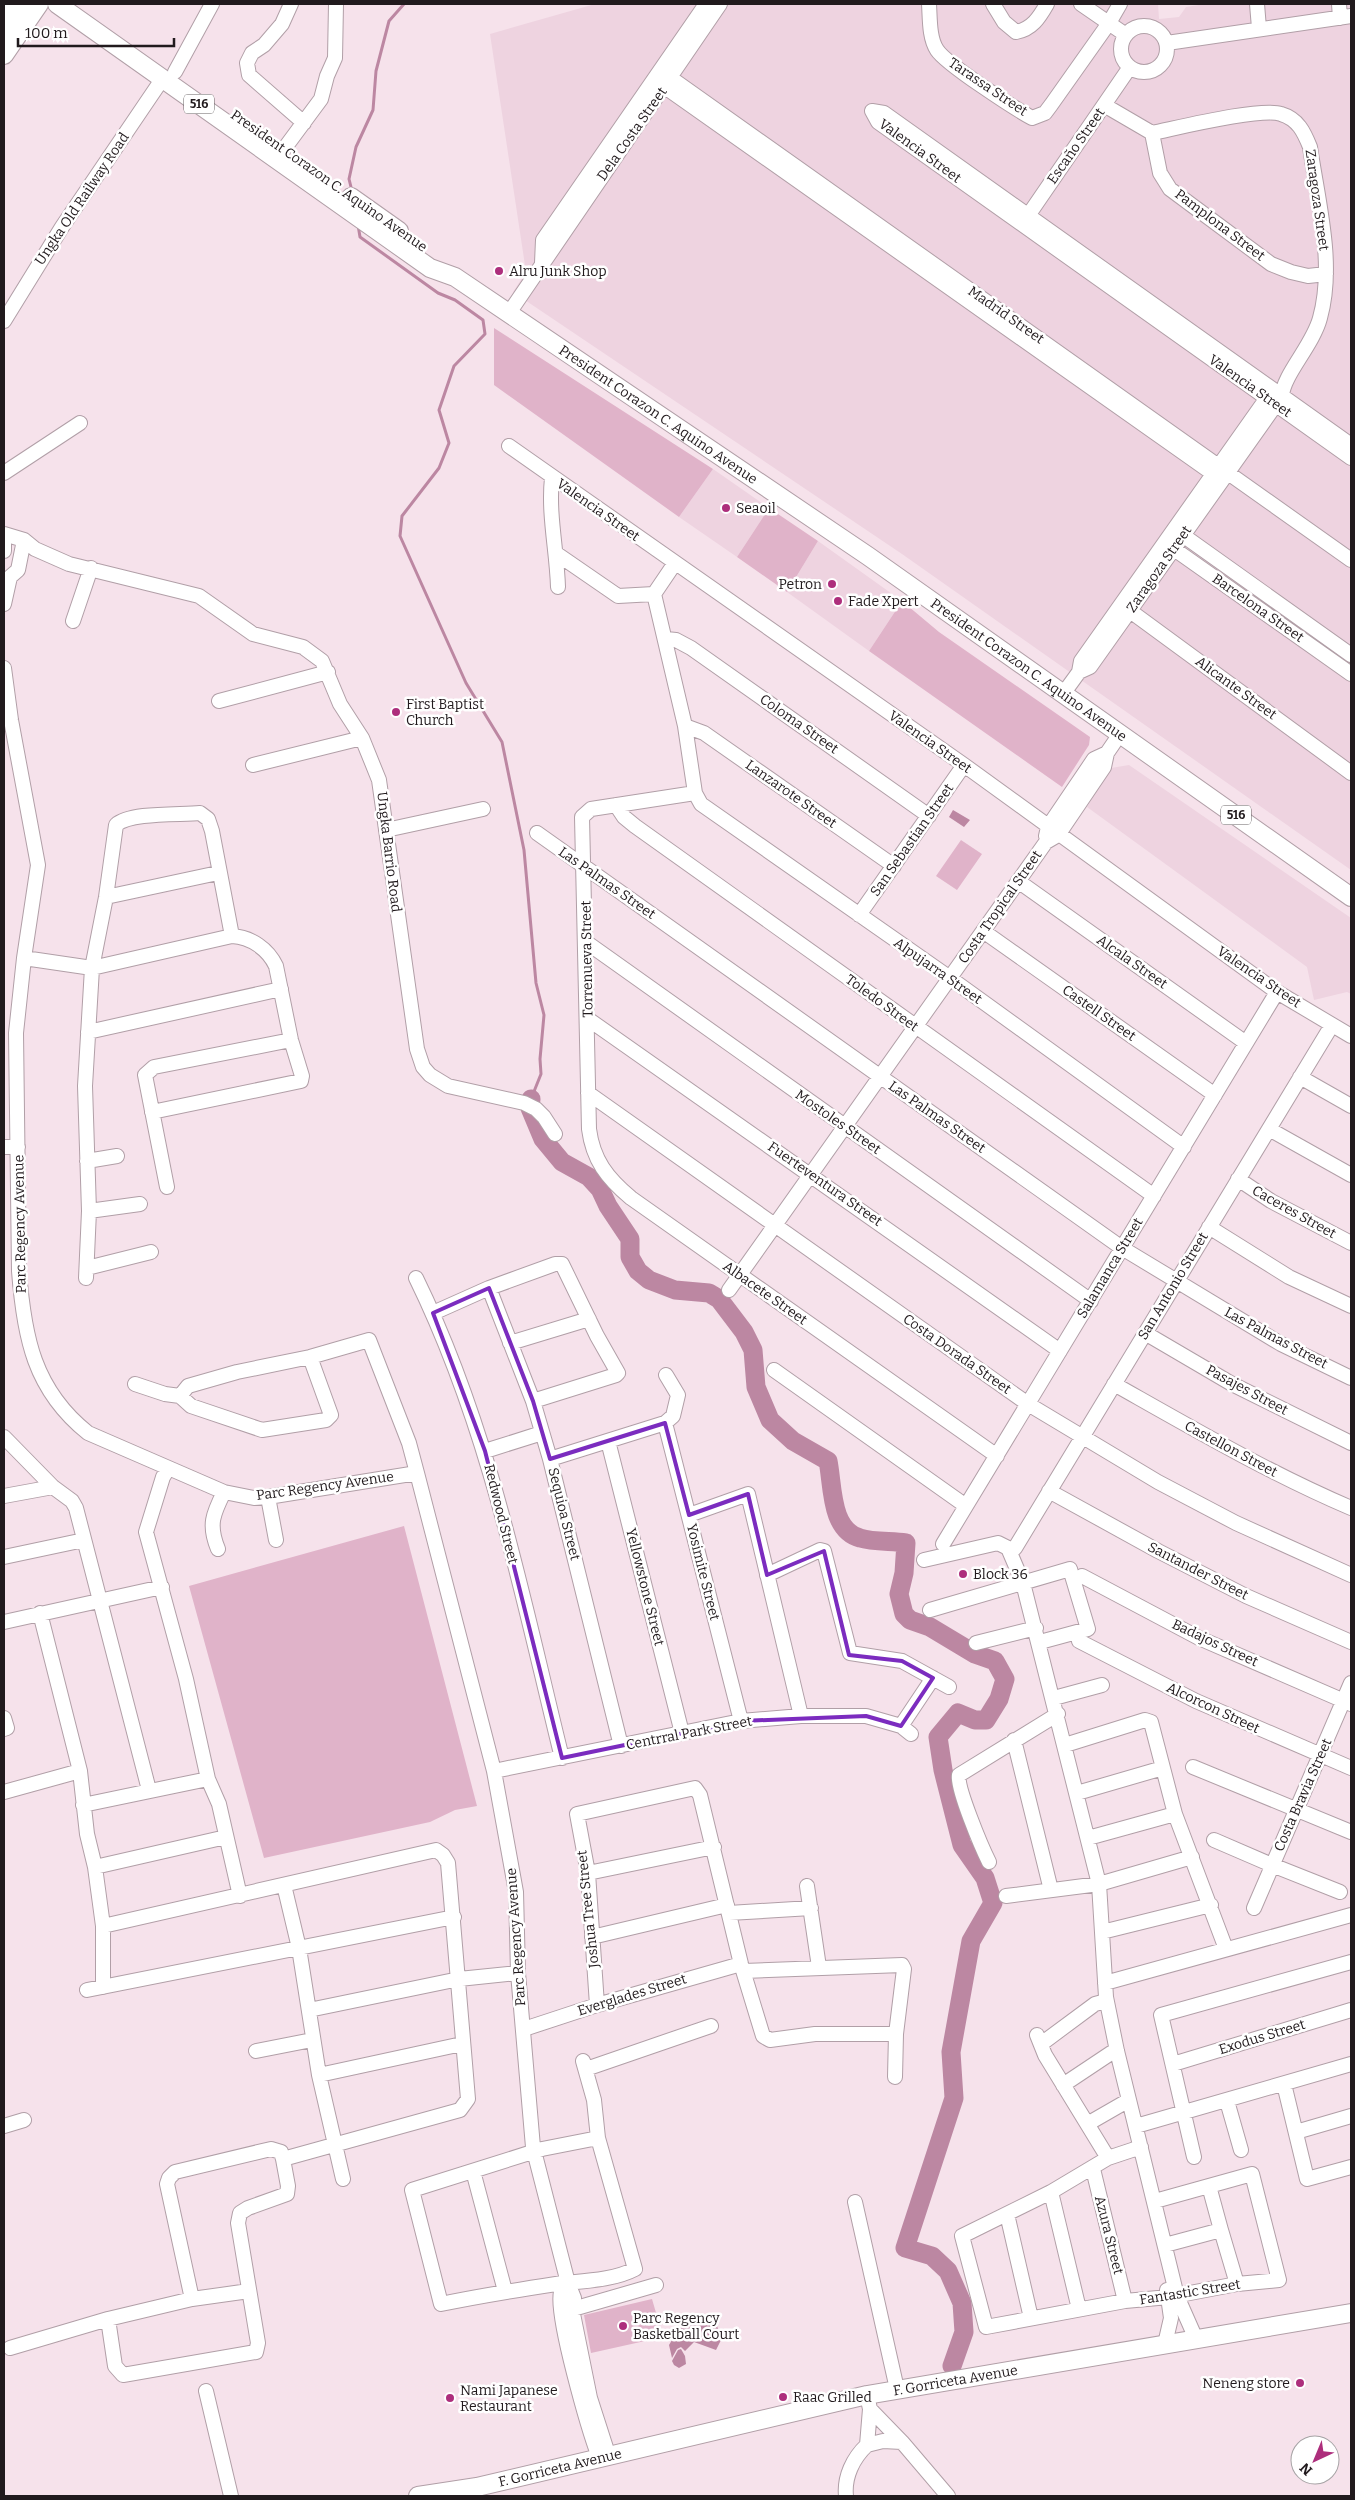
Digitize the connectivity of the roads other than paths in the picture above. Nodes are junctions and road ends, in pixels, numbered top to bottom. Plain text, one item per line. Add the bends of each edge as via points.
1 (7, 4) edge
2 (14, 4) edge
3 (22, 4) edge
4 (31, 4) edge
5 (39, 4) edge
6 (57, 4) edge
7 (77, 4) edge
8 (212, 4) edge
9 (291, 4) edge
10 (336, 4) edge
11 (706, 4) edge
12 (720, 4) edge
13 (929, 4) edge
14 (993, 4) edge
15 (1047, 4) edge
16 (1081, 4) edge
17 (1120, 4) edge
18 (1257, 4) edge
19 (4, 9) edge
20 (1343, 13) edge
21 (4, 18) edge
22 (1109, 23) junction
23 (1259, 28) junction
24 (4, 30) edge
25 (1126, 36) junction
26 (4, 42) edge
27 (1167, 43) junction
28 (4, 54) edge
29 (1130, 67) junction
30 (169, 75) junction
31 (663, 79) junction
32 (1104, 105) junction
33 (304, 122) junction
34 (1152, 133) junction
35 (284, 149) junction
36 (339, 196) junction
37 (1025, 220) junction
38 (434, 263) junction
39 (1326, 274) junction
40 (509, 313) junction
41 (4, 321) edge
42 (1276, 395) junction
43 (80, 423) dead end
44 (1347, 442) edge
45 (509, 446) dead end
46 (1351, 458) edge
47 (4, 473) edge
48 (1220, 473) junction
49 (552, 478) junction
50 (1178, 532) junction
51 (4, 534) edge
52 (24, 540) junction
53 (4, 542) edge
54 (1169, 545) junction
55 (4, 551) edge
56 (557, 554) junction
57 (1351, 560) edge
58 (675, 563) junction
59 (90, 568) junction
60 (7, 574) edge
61 (558, 587) dead end
62 (654, 594) junction
63 (4, 604) edge
64 (1125, 607) junction
65 (73, 621) dead end
66 (666, 639) junction
67 (1351, 655) edge
68 (4, 668) edge
69 (328, 672) junction
70 (1351, 674) edge
71 (1063, 694) junction
72 (219, 702) dead end
73 (685, 726) junction
74 (1120, 734) junction
75 (362, 738) junction
76 (253, 765) dead end
77 (964, 766) junction
78 (1351, 773) edge
79 (695, 793) junction
80 (616, 805) junction
81 (483, 809) dead end
82 (929, 816) junction
83 (386, 830) junction
84 (537, 833) dead end
85 (1050, 835) junction
86 (894, 866) junction
87 (584, 867) junction
88 (218, 873) junction
89 (1018, 881) junction
90 (106, 897) junction
91 (1351, 897) edge
92 (860, 915) junction
93 (983, 931) junction
94 (232, 936) junction
95 (586, 942) junction
96 (24, 958) junction
97 (92, 968) junction
98 (950, 978) junction
99 (281, 989) junction
100 (1277, 992) junction
101 (588, 1019) junction
102 (1332, 1025) junction
103 (915, 1027) junction
104 (88, 1032) junction
105 (1351, 1036) edge
106 (291, 1040) junction
107 (1246, 1043) junction
108 (880, 1077) junction
109 (1300, 1077) junction
110 (588, 1093) junction
111 (1215, 1095) junction
112 (1351, 1106) edge
113 (152, 1112) junction
114 (845, 1127) junction
115 (1269, 1129) junction
116 (555, 1134) dead end
117 (11, 1147) edge
118 (1184, 1147) junction
119 (117, 1156) dead end
120 (87, 1161) junction
121 (812, 1174) junction
122 (1351, 1175) edge
123 (1238, 1179) junction
124 (167, 1187) dead end
125 (1154, 1196) junction
126 (140, 1204) dead end
127 (89, 1211) junction
128 (776, 1226) junction
129 (1209, 1227) junction
130 (1351, 1243) edge
131 (1122, 1248) junction
132 (151, 1252) dead end
133 (740, 1275) junction
134 (416, 1278) dead end
135 (1177, 1283) junction
136 (489, 1288) junction
137 (730, 1290) dead end
138 (1091, 1301) junction
139 (1351, 1306) edge
140 (433, 1313) junction
141 (588, 1319) junction
142 (1145, 1333) junction
143 (510, 1344) junction
144 (1060, 1351) junction
145 (310, 1357) junction
146 (774, 1370) dead end
147 (666, 1375) dead end
148 (1351, 1378) edge
149 (135, 1384) dead end
150 (1114, 1384) junction
151 (180, 1396) junction
152 (533, 1401) junction
153 (1028, 1404) junction
154 (665, 1423) junction
155 (542, 1433) junction
156 (4, 1437) edge
157 (1081, 1438) junction
158 (608, 1441) junction
159 (1351, 1443) edge
160 (485, 1451) junction
161 (997, 1456) junction
162 (550, 1459) junction
163 (168, 1469) junction
164 (417, 1472) junction
165 (53, 1487) junction
166 (1049, 1491) junction
167 (224, 1492) junction
168 (4, 1496) edge
169 (268, 1497) junction
170 (966, 1506) junction
171 (1351, 1508) edge
172 (689, 1515) junction
173 (84, 1540) junction
174 (276, 1540) dead end
175 (944, 1544) dead end
176 (1015, 1548) dead end
177 (218, 1549) dead end
178 (4, 1557) edge
179 (924, 1560) dead end
180 (767, 1575) junction
181 (1351, 1575) edge
182 (1082, 1576) dead end
183 (1023, 1583) junction
184 (162, 1587) junction
185 (99, 1600) junction
186 (930, 1610) dead end
187 (40, 1614) junction
188 (4, 1622) edge
189 (1038, 1635) junction
190 (1079, 1641) dead end
191 (1351, 1642) edge
192 (976, 1643) dead end
193 (933, 1678) junction
194 (1351, 1682) edge
195 (1102, 1685) dead end
196 (949, 1687) dead end
197 (1054, 1698) junction
198 (1347, 1703) edge
199 (1058, 1714) junction
200 (801, 1716) junction
201 (4, 1718) edge
202 (741, 1721) junction
203 (4, 1729) edge
204 (682, 1733) junction
205 (1014, 1740) junction
206 (1065, 1745) junction
207 (621, 1746) junction
208 (1320, 1756) junction
209 (562, 1758) junction
210 (1193, 1767) dead end
211 (1163, 1768) junction
212 (1351, 1768) edge
213 (80, 1771) junction
214 (494, 1771) junction
215 (208, 1779) junction
216 (149, 1790) junction
217 (4, 1792) edge
218 (1077, 1793) junction
219 (83, 1804) junction
220 (1296, 1811) junction
221 (1175, 1814) junction
222 (1351, 1832) edge
223 (226, 1837) junction
224 (1088, 1838) junction
225 (1214, 1840) dead end
226 (714, 1847) junction
227 (1192, 1857) junction
228 (989, 1862) dead end
229 (1272, 1865) junction
230 (96, 1867) junction
231 (588, 1873) junction
232 (1099, 1884) junction
233 (284, 1885) junction
234 (807, 1886) dead end
235 (1050, 1890) junction
236 (1340, 1892) dead end
237 (240, 1896) junction
238 (1006, 1896) dead end
239 (1211, 1905) junction
240 (811, 1908) junction
241 (1254, 1908) dead end
242 (728, 1909) junction
243 (1351, 1915) edge
244 (454, 1917) junction
245 (103, 1926) junction
246 (1102, 1932) junction
247 (592, 1937) junction
248 (299, 1948) junction
249 (1226, 1949) junction
250 (1351, 1962) edge
251 (819, 1967) junction
252 (742, 1968) junction
253 (518, 1973) junction
254 (459, 1979) junction
255 (1105, 1983) junction
256 (104, 1986) junction
257 (86, 1990) dead end
258 (1105, 2000) junction
259 (596, 2005) junction
260 (309, 2010) junction
261 (1351, 2010) edge
262 (711, 2026) dead end
263 (524, 2029) junction
264 (896, 2034) junction
265 (312, 2040) junction
266 (462, 2044) junction
267 (256, 2051) dead end
268 (1111, 2053) junction
269 (1173, 2064) junction
270 (1351, 2064) edge
271 (319, 2075) junction
272 (894, 2077) dead end
273 (1284, 2084) junction
274 (1063, 2085) junction
275 (1227, 2101) junction
276 (1126, 2102) junction
277 (1183, 2114) junction
278 (1351, 2116) edge
279 (24, 2120) dead end
280 (1089, 2123) junction
281 (4, 2126) edge
282 (1136, 2126) junction
283 (1296, 2132) junction
284 (598, 2138) junction
285 (335, 2144) junction
286 (1138, 2148) junction
287 (1240, 2150) dead end
288 (535, 2151) junction
289 (1194, 2157) dead end
290 (1108, 2158) junction
291 (284, 2159) junction
292 (1351, 2166) edge
293 (1093, 2169) junction
294 (473, 2171) junction
295 (343, 2179) dead end
296 (1209, 2186) junction
297 (1051, 2192) junction
298 (1155, 2201) junction
299 (855, 2202) dead end
300 (1007, 2214) junction
301 (1221, 2230) junction
302 (1165, 2246) junction
303 (568, 2283) junction
304 (1237, 2284) junction
305 (656, 2285) dead end
306 (249, 2291) junction
307 (505, 2292) junction
308 (1173, 2297) junction
309 (192, 2299) junction
310 (1125, 2301) junction
311 (1079, 2309) junction
312 (570, 2310) junction
313 (1351, 2313) edge
314 (1031, 2318) junction
315 (108, 2319) junction
316 (1196, 2338) junction
317 (1165, 2344) junction
318 (10, 2348) dead end
319 (896, 2389) junction
320 (206, 2391) dead end
321 (868, 2402) junction
322 (902, 2442) junction
323 (867, 2445) junction
324 (603, 2455) junction
325 (478, 2492) edge
326 (231, 2496) edge
327 (418, 2496) edge
328 (846, 2496) edge
329 (948, 2496) edge

1 - 19 main road
2 - 21 main road
3 - 24 highway
4 - 26 main road
5 - 28 main road
6 - 30 main road, President Corazon C. Aquino Avenue / 516
7 - 30 main road, President Corazon C. Aquino Avenue / 516
8 - 30 street, Ungka Old Railway Road
9 - 33 street via 282,24 264,45 252,53 247,63 250,75
10 - 33 street via 335,58 321,99
11 - 31 street, Dela Costa Street
12 - 31 street, Dela Costa Street
13 - 22 street, Tarassa Street via 933,42 937,50 949,62 1032,118 1045,113
14 - 15 street via 1004,22 1016,32 1027,30
16 - 22 street
17 - 22 street, Tarassa Street
18 - 23 street
20 - 23 street
22 - 25 street
23 - 27 street
25 - 27 street via 1137,27 1151,27
25 - 29 street via 1121,48
27 - 29 street via 1166,56 1157,68 1144,72
29 - 32 street, Escaño Street
30 - 35 main road, President Corazon C. Aquino Avenue / 516
30 - 36 main road, President Corazon C. Aquino Avenue / 516
30 - 41 street, Ungka Old Railway Road via 62,227
31 - 40 street, Dela Costa Street via 543,240 542,264
31 - 48 street, Madrid Street
32 - 34 street
32 - 37 street, Escaño Street
33 - 35 street
34 - 39 street, Pamplona Street via 1160,173 1170,188 1272,264 1308,276
34 - 39 street, Zaragoza Street via 1259,112 1280,113 1293,120 1304,130 1310,147
35 - 36 main road, President Corazon C. Aquino Avenue / 516
36 - 38 main road, President Corazon C. Aquino Avenue / 516 via 364,221
36 - 38 main road, President Corazon C. Aquino Avenue / 516 via 360,204
37 - 37 street, Valencia Street via 884,113 872,111 878,122
37 - 42 street, Valencia Street
38 - 40 main road, President Corazon C. Aquino Avenue / 516
39 - 42 street, Zaragoza Street via 1324,299 1314,338
40 - 71 main road, President Corazon C. Aquino Avenue / 516 via 846,540
42 - 44 street, Valencia Street
42 - 48 street, Zaragoza Street
43 - 47 street
44 - 46 street, Valencia Street
45 - 49 street, Valencia Street
48 - 50 street, Zaragoza Street
48 - 57 street, Madrid Street
49 - 56 street via 550,502
49 - 58 street, Valencia Street
50 - 54 street, Zaragoza Street
50 - 67 street, Barcelona Street
51 - 52 street, Ungka Barrio Road
52 - 59 street, Ungka Barrio Road via 69,564
52 - 60 street via 18,570
53 - 55 street
54 - 64 street, Zaragoza Street
54 - 70 street, Barcelona Street
56 - 61 street
56 - 62 street via 618,596
58 - 62 street
58 - 77 street, Valencia Street
59 - 65 street
59 - 69 street, Ungka Barrio Road via 199,596 252,634 302,647 322,661
60 - 63 street
62 - 66 street
64 - 71 street, Zaragoza Street via 1090,667 1079,672
64 - 78 street, Alicante Street
66 - 73 street
66 - 82 street, Coloma Street via 691,648
68 - 96 street, Parc Regency Avenue via 38,865
69 - 72 street
69 - 75 street, Ungka Barrio Road via 340,704
71 - 74 main road, President Corazon C. Aquino Avenue / 516
73 - 79 street
73 - 86 street, Lanzarote Street via 704,734
74 - 85 street, Costa Tropical Street via 1107,753 1104,767
74 - 91 main road, President Corazon C. Aquino Avenue / 516
75 - 76 street
75 - 83 street, Ungka Barrio Road via 379,780
77 - 82 street, San Sebastian Street
77 - 85 street, Valencia Street
79 - 80 street, Torrenueva Street
79 - 92 street, Alpujarra Street via 705,807
80 - 87 street, Torrenueva Street via 591,809 582,817
80 - 103 street, Toledo Street via 635,826
81 - 83 street
82 - 86 street, San Sebastian Street
83 - 116 street, Ungka Barrio Road via 408,992 423,1067 438,1082 448,1086 530,1106 544,1117
84 - 87 street, Las Palmas Street
85 - 89 street, Costa Tropical Street
85 - 100 street, Valencia Street
86 - 92 street, San Sebastian Street
87 - 95 street, Torrenueva Street
87 - 108 street, Las Palmas Street
88 - 90 street
88 - 90 street via 212,831 208,819 200,813 129,819 116,825
88 - 94 street
89 - 93 street, Costa Tropical Street
89 - 107 street, Alcala Street
90 - 97 street
92 - 98 street, Alpujarra Street
93 - 98 street, Costa Tropical Street
93 - 111 street, Castell Street
94 - 97 street
94 - 99 street via 248,939 270,955
95 - 101 street, Torrenueva Street
95 - 114 street, Mostoles Street
96 - 97 street
96 - 117 street, Parc Regency Avenue via 16,1033
97 - 104 street
98 - 103 street, Costa Tropical Street
98 - 118 street, Alpujarra Street
99 - 104 street
99 - 106 street
100 - 102 street, Valencia Street
100 - 107 street, Salamanca Street
101 - 110 street, Torrenueva Street
101 - 121 street, Fuerteventura Street
102 - 105 street, Valencia Street
102 - 109 street, San Antonio Street
103 - 108 street, Costa Tropical Street
103 - 125 street, Toledo Street
104 - 120 street via 85,1086
106 - 113 street via 154,1067 146,1075
106 - 113 street via 302,1076 300,1081
107 - 111 street, Salamanca Street
108 - 114 street, Costa Tropical Street
108 - 131 street, Las Palmas Street
109 - 112 street
109 - 115 street, San Antonio Street
110 - 128 street, Costa Dorada Street
110 - 133 street, Albacete Street via 591,1145 608,1178 630,1198
111 - 118 street, Salamanca Street
113 - 124 street
114 - 121 street, Costa Tropical Street
114 - 138 street, Mostoles Street
115 - 122 street
115 - 123 street, San Antonio Street
117 - 163 street, Parc Regency Avenue via 22,1303 40,1376 65,1412 88,1433
118 - 125 street, Salamanca Street
119 - 120 street
120 - 127 street
121 - 128 street, Costa Tropical Street
121 - 144 street, Fuerteventura Street
123 - 129 street, San Antonio Street
123 - 130 street, Caceres Street via 1271,1201
125 - 131 street, Salamanca Street
126 - 127 street
127 - 132 street via 86,1273
128 - 133 street, Costa Tropical Street
128 - 153 street, Costa Dorada Street
129 - 135 street, San Antonio Street
129 - 139 street via 1289,1277
131 - 135 street, Las Palmas Street
131 - 138 street, Salamanca Street
133 - 137 street, Costa Tropical Street
133 - 161 street, Albacete Street
134 - 140 street, Redwood Street
135 - 142 street, San Antonio Street
135 - 148 street, Las Palmas Street via 1281,1344
136 - 140 street
136 - 141 street via 562,1264
136 - 143 street, Sequioa Street
138 - 144 street, Salamanca Street
140 - 160 street, Redwood Street
141 - 143 street
141 - 152 street via 617,1368 616,1375
142 - 150 street, San Antonio Street
142 - 159 street, Pasajes Street via 1232,1384
143 - 152 street, Sequioa Street
144 - 153 street, Salamanca Street
145 - 151 street via 188,1386
145 - 151 street via 330,1409 331,1415 326,1420 262,1430 192,1406
145 - 164 street via 370,1340
146 - 170 street
147 - 154 street via 678,1395 673,1416
149 - 151 street
150 - 157 street, San Antonio Street
150 - 171 street, Castellon Street via 1221,1445
152 - 155 street, Sequioa Street
153 - 157 street, Costa Dorada Street
153 - 161 street, Salamanca Street
154 - 158 street
154 - 172 street, Yosimite Street
155 - 160 street
155 - 162 street, Sequioa Street
156 - 165 street
157 - 166 street, San Antonio Street
157 - 181 street, Costa Dorada Street via 1236,1522
158 - 162 street
158 - 204 street, Yellowstone Street
160 - 209 street, Redwood Street
161 - 170 street, Salamanca Street
162 - 207 street, Sequioa Street
163 - 167 street, Parc Regency Avenue
163 - 184 street via 146,1532
164 - 169 street, Parc Regency Avenue
164 - 214 street, Parc Regency Avenue
165 - 168 street
165 - 173 street via 72,1501
166 - 176 street, San Antonio Street
166 - 191 street, Santander Street via 1246,1596
167 - 169 street, Parc Regency Avenue via 254,1498
167 - 177 street via 212,1524 211,1534
169 - 174 street
170 - 175 street, Salamanca Street
172 - 180 street via 748,1494
172 - 202 street, Yosimite Street
173 - 178 street
173 - 185 street
179 - 183 street via 998,1543 1008,1548
180 - 193 street via 824,1551 850,1653 902,1661
180 - 200 street
182 - 198 street, Badajos Street via 1199,1638
183 - 186 street
183 - 189 street
183 - 189 street via 1070,1569 1088,1626 1086,1632
184 - 185 street
184 - 215 street
185 - 187 street
185 - 216 street
187 - 188 street
187 - 213 street
189 - 192 street
189 - 197 street
190 - 208 street, Alcorcon Street via 1196,1702
193 - 196 street
193 - 200 street, Centrral Park Street via 906,1730 866,1716
194 - 198 street, Costa Bravia Street
195 - 197 street
197 - 199 street
198 - 208 street, Costa Bravia Street
199 - 205 street
199 - 206 street
200 - 202 street, Centrral Park Street
201 - 203 street
202 - 204 street, Centrral Park Street
204 - 207 street, Centrral Park Street
205 - 228 street via 958,1778
205 - 235 street
206 - 211 street via 1149,1720
206 - 218 street
207 - 209 street, Centrral Park Street
208 - 212 street, Alcorcon Street
208 - 220 street, Costa Bravia Street
209 - 214 street, Centrral Park Street
210 - 220 street
211 - 218 street
211 - 221 street
213 - 217 street
213 - 219 street
214 - 253 street, Parc Regency Avenue via 516,1892
215 - 216 street
215 - 223 street via 219,1804
216 - 219 street
218 - 224 street
219 - 230 street
220 - 222 street
220 - 229 street, Costa Bravia Street
221 - 224 street
221 - 227 street
223 - 230 street
223 - 237 street
224 - 232 street
225 - 229 street
226 - 231 street
226 - 231 street, Joshua Tree Street via 697,1789 577,1814
226 - 242 street
227 - 232 street
227 - 239 street
229 - 236 street
229 - 241 street, Costa Bravia Street
230 - 245 street
231 - 247 street, Joshua Tree Street
232 - 235 street
232 - 246 street
233 - 237 street
233 - 244 street via 436,1850 448,1863
233 - 248 street
234 - 240 street
235 - 238 street
237 - 245 street
239 - 246 street
239 - 249 street
240 - 242 street
240 - 251 street
242 - 247 street
242 - 252 street
243 - 249 street
244 - 248 street
244 - 254 street
245 - 256 street
246 - 255 street
247 - 259 street, Joshua Tree Street
248 - 256 street
248 - 260 street
249 - 255 street
250 - 269 street via 1161,2015
251 - 252 street, Everglades Street
251 - 264 street, Everglades Street via 902,1965
252 - 259 street, Everglades Street
252 - 264 street via 765,2038
253 - 254 street
253 - 263 street, Parc Regency Avenue
254 - 260 street
254 - 266 street
255 - 258 street
256 - 257 street
258 - 268 street via 1104,2024
258 - 274 street via 1039,2039
258 - 276 street
259 - 263 street, Everglades Street
260 - 265 street
261 - 269 street, Exodus Street
262 - 284 street via 584,2065 594,2100
263 - 288 street, Parc Regency Avenue
264 - 272 street
265 - 267 street
265 - 271 street
266 - 271 street
266 - 285 street via 468,2099 460,2110
268 - 274 street
268 - 276 street
269 - 277 street
270 - 273 street
271 - 285 street
273 - 275 street
273 - 283 street
274 - 280 street
275 - 277 street
275 - 287 street
276 - 280 street
276 - 282 street
276 - 286 street
277 - 282 street
277 - 289 street
278 - 283 street
279 - 281 street
280 - 290 street
282 - 286 street
283 - 292 street via 1307,2179
284 - 288 street
284 - 303 street via 635,2269 578,2284
285 - 291 street
285 - 295 street
286 - 290 street
286 - 298 street
286 - 308 street
288 - 294 street
288 - 303 street, Parc Regency Avenue
290 - 293 street
291 - 306 street via 287,2194 240,2213 238,2223
291 - 309 street via 281,2152 271,2149 175,2172 169,2178 167,2184
293 - 297 street
293 - 310 street, Azura Street
294 - 307 street
294 - 307 street via 412,2190 441,2304
296 - 298 street, Fantastic Street
296 - 301 street
296 - 304 street, Fantastic Street via 1250,2174 1254,2177 1280,2279
297 - 300 street
297 - 311 street
298 - 302 street
299 - 319 street
300 - 314 street
300 - 314 street, Fantastic Street via 962,2236 986,2327
301 - 302 street
301 - 304 street
302 - 308 street
303 - 307 street
303 - 312 street via 561,2291
304 - 308 street, Fantastic Street
305 - 312 street
306 - 309 street
306 - 315 street via 258,2343 256,2352 247,2355 123,2375 115,2366
308 - 310 street, Fantastic Street
308 - 316 street
308 - 317 street
309 - 315 street
310 - 311 street, Fantastic Street
311 - 314 street, Fantastic Street
312 - 324 street via 588,2407
313 - 316 main road, F. Gorriceta Avenue
315 - 318 street
316 - 317 main road, F. Gorriceta Avenue
317 - 319 main road, F. Gorriceta Avenue
319 - 321 main road, F. Gorriceta Avenue
320 - 326 street
321 - 322 street
321 - 323 street
321 - 324 main road, F. Gorriceta Avenue
322 - 323 street
322 - 329 street
323 - 328 street via 854,2461 845,2487
324 - 325 main road, F. Gorriceta Avenue
325 - 327 main road, F. Gorriceta Avenue

